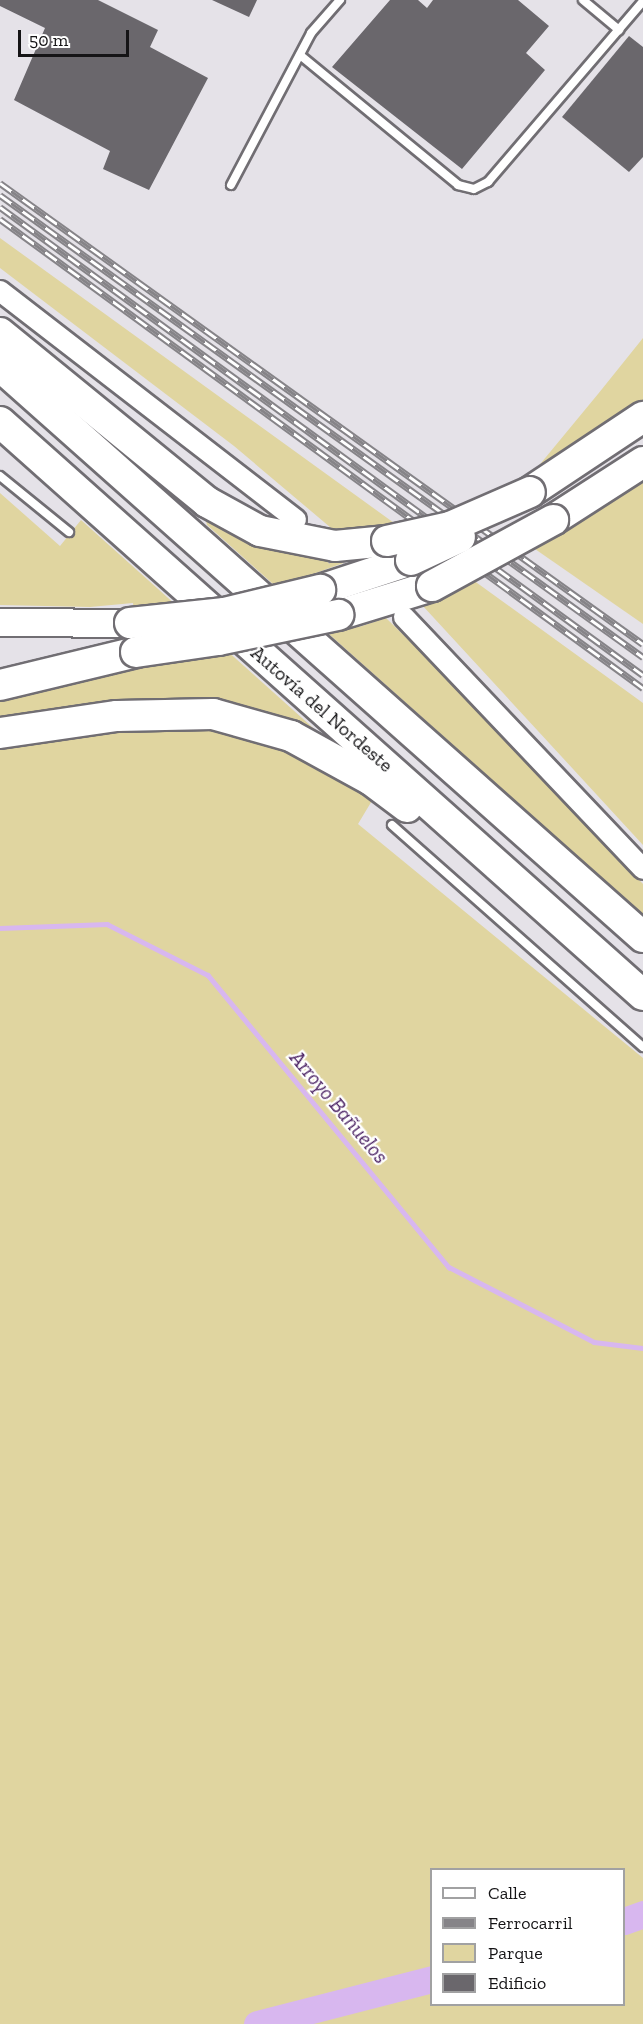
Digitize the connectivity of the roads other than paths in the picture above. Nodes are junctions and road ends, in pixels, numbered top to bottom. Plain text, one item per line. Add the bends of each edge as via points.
1 (340, 0) edge
2 (583, 0) edge
3 (643, 1) edge
4 (619, 30) junction
5 (300, 55) junction
6 (231, 185) dead end
7 (0, 291) edge
8 (0, 333) edge
9 (0, 366) edge
10 (643, 417) edge
11 (0, 422) edge
12 (643, 432) edge
13 (643, 462) edge
14 (0, 476) edge
15 (540, 504) junction
16 (296, 520) dead end
17 (69, 532) dead end
18 (404, 617) dead end
19 (0, 622) edge
20 (133, 637) junction
21 (0, 670) edge
22 (0, 685) edge
23 (0, 733) edge
24 (392, 825) dead end
25 (643, 868) edge
26 (643, 938) edge
27 (643, 995) edge
28 (643, 1009) edge
29 (643, 1047) edge

1 - 5 lane via 311,33
2 - 4 lane
3 - 4 lane
4 - 5 lane via 488,182 474,189 458,185
5 - 6 lane
7 - 16 street
8 - 15 highway, bridge via 207,502 260,531 335,546 387,541
9 - 26 highway, Autovía del Nordeste
10 - 15 highway
11 - 27 highway, Autovía del Nordeste
12 - 15 highway
13 - 15 highway
14 - 17 lane
15 - 20 highway, bridge via 411,560 320,590
15 - 20 highway, bridge via 432,586 338,615 218,640
18 - 25 street
19 - 20 highway
20 - 21 highway
20 - 22 highway
23 - 28 highway via 117,716 213,714 291,736 371,780 411,809 609,985
24 - 29 lane

